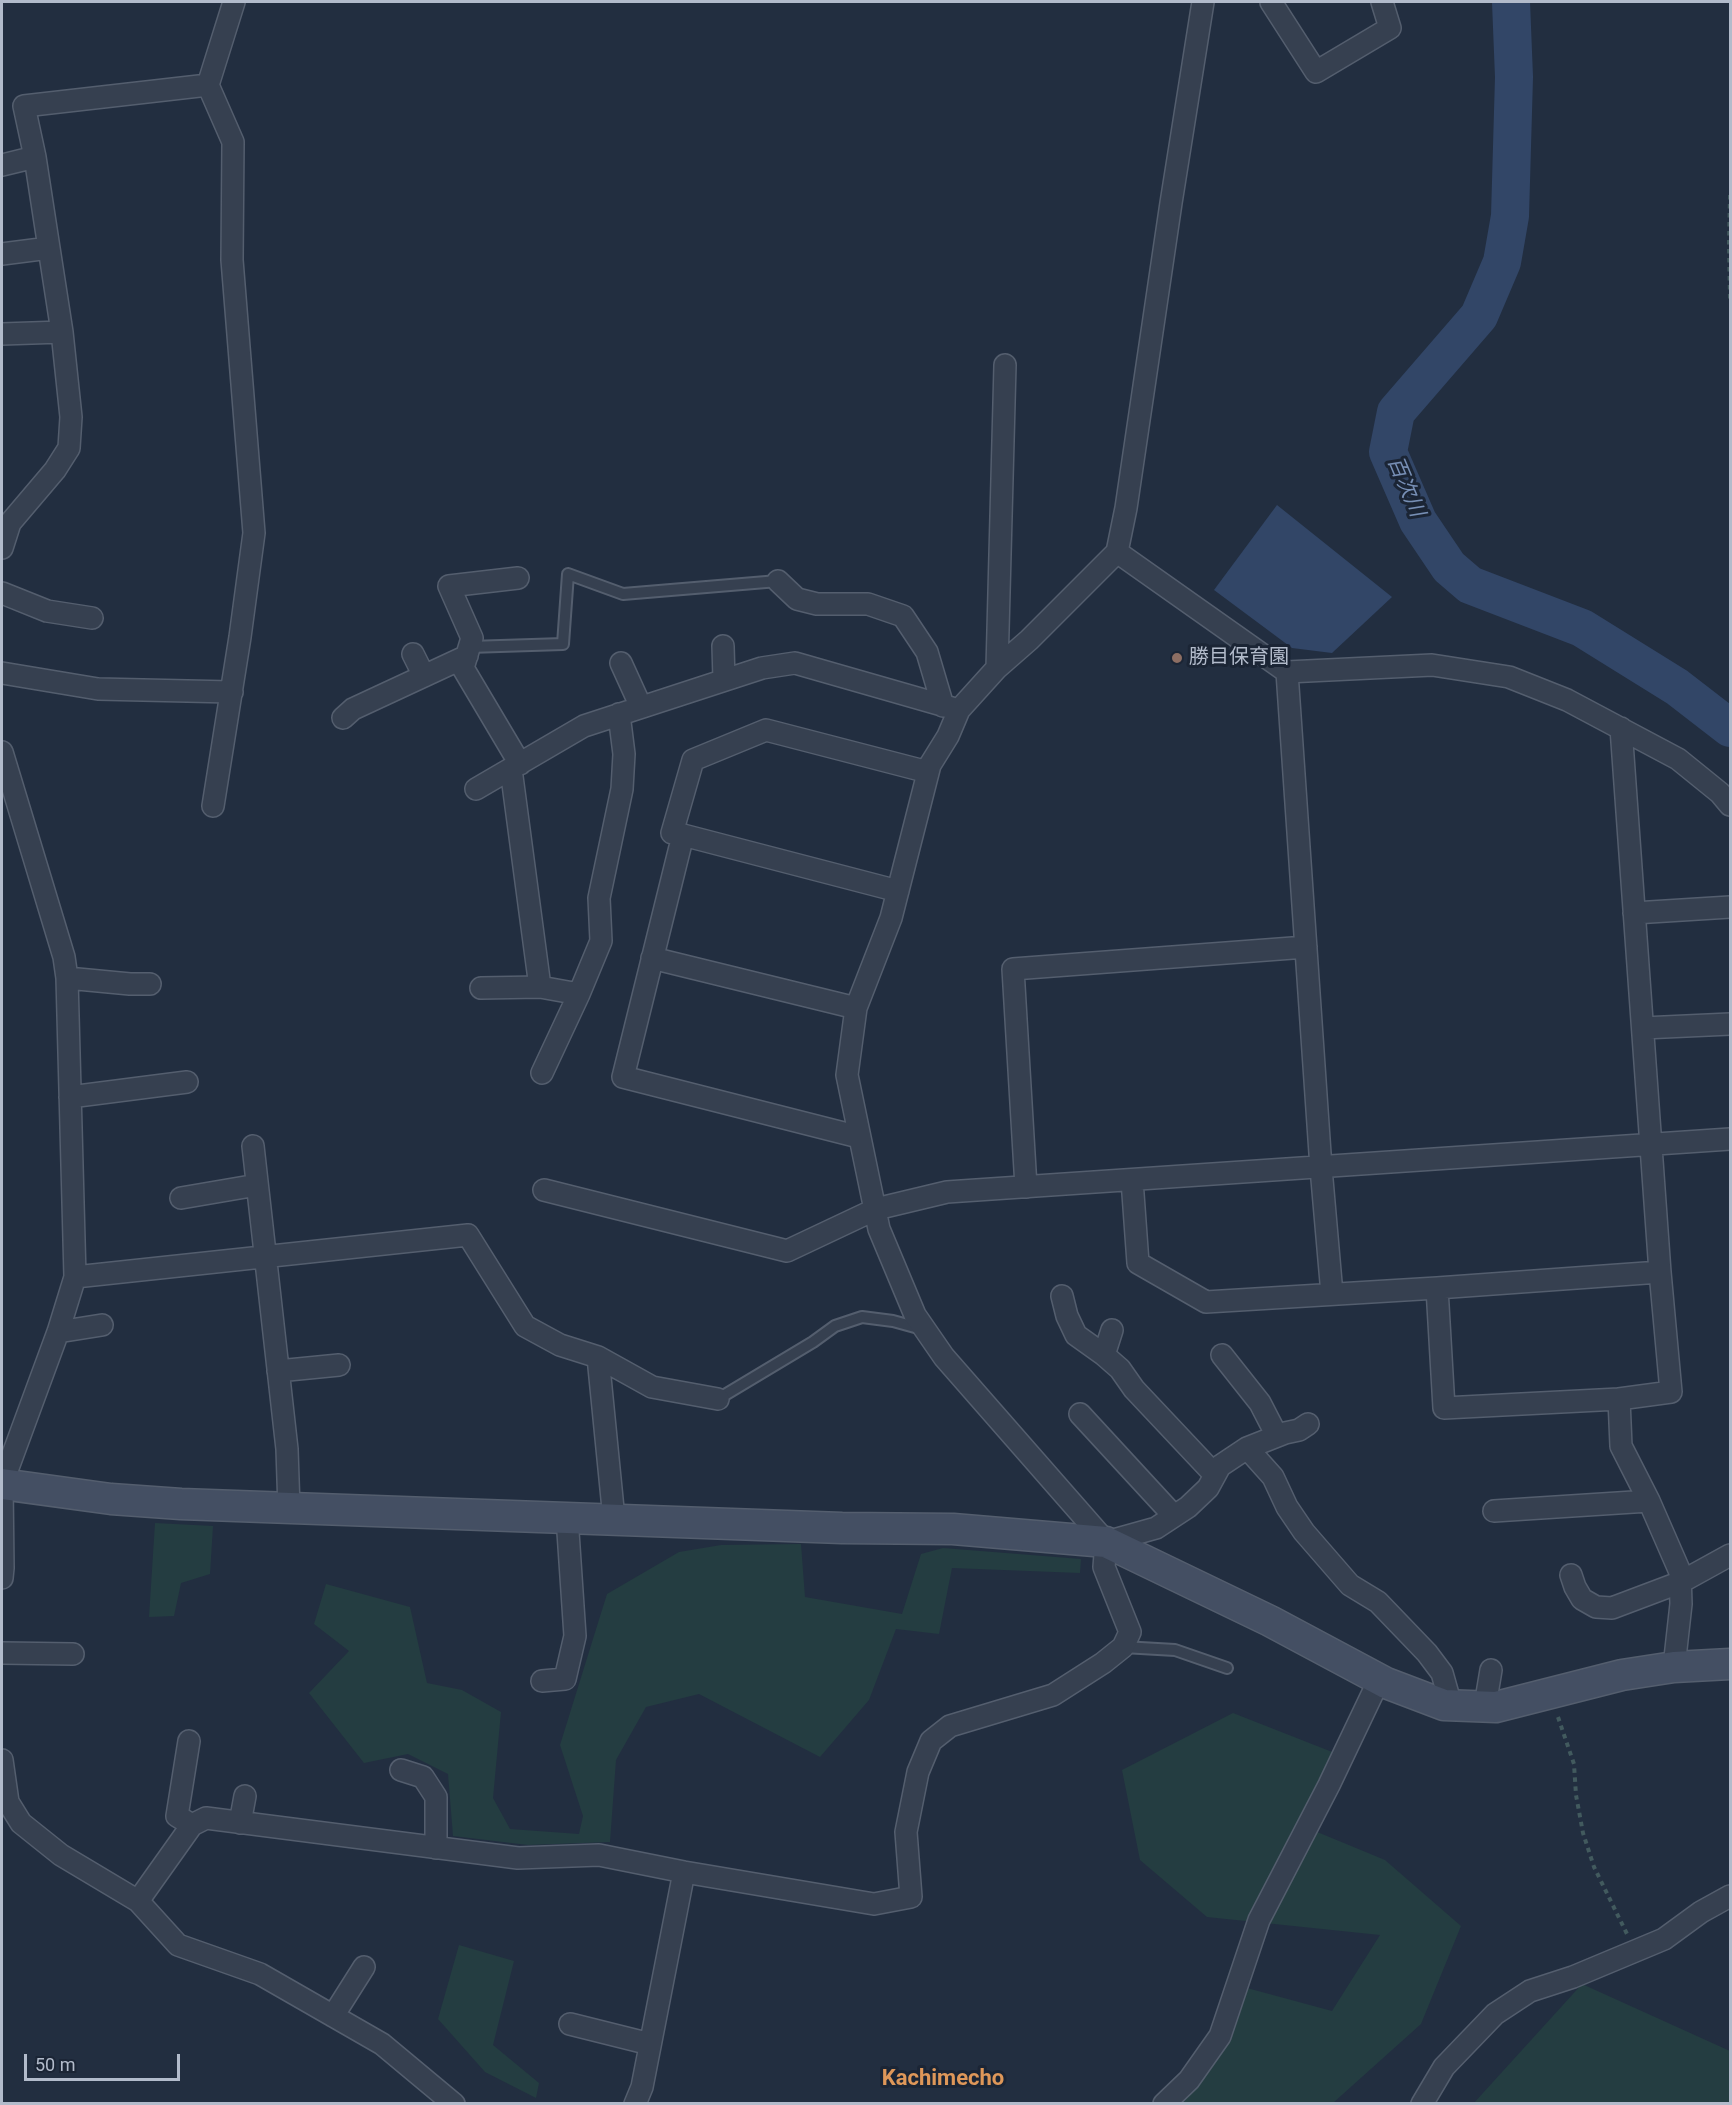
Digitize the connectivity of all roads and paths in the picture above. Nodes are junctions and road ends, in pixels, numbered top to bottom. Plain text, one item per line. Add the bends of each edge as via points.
1 (234, 2) edge
2 (1203, 2) edge
3 (1271, 2) edge
4 (1382, 2) edge
5 (208, 85) junction
6 (35, 157) junction
7 (2, 165) edge
8 (1731, 195) edge
9 (49, 248) junction
10 (2, 254) edge
11 (1731, 300) edge
12 (62, 332) junction
13 (2, 334) edge
14 (1005, 365) dead end
15 (2, 548) edge
16 (1117, 552) junction
17 (519, 578) dead end
18 (778, 581) joint
19 (2, 592) edge
20 (92, 618) dead end
21 (723, 646) dead end
22 (468, 652) junction
23 (412, 654) dead end
24 (621, 663) dead end
25 (997, 668) junction
26 (1287, 672) junction
27 (2, 673) edge
28 (424, 676) junction
29 (724, 680) junction
30 (232, 692) junction
31 (641, 707) junction
32 (951, 708) junction
33 (619, 714) junction
34 (343, 718) dead end
35 (1621, 728) junction
36 (2, 752) edge
37 (515, 767) junction
38 (928, 771) junction
39 (476, 789) dead end
40 (1731, 805) edge
41 (213, 806) dead end
42 (683, 836) junction
43 (898, 891) junction
44 (1731, 907) edge
45 (1634, 913) junction
46 (1306, 947) junction
47 (652, 958) junction
48 (67, 978) junction
49 (150, 984) dead end
50 (540, 987) junction
51 (481, 988) dead end
52 (579, 994) junction
53 (856, 1008) junction
54 (1731, 1024) edge
55 (1643, 1028) junction
56 (542, 1073) dead end
57 (187, 1082) dead end
58 (70, 1097) junction
59 (859, 1137) junction
60 (1731, 1139) edge
61 (1652, 1145) junction
62 (253, 1146) dead end
63 (1321, 1168) junction
64 (1132, 1180) junction
65 (257, 1185) junction
66 (1026, 1187) junction
67 (544, 1190) dead end
68 (181, 1198) dead end
69 (876, 1209) junction
70 (265, 1257) junction
71 (1660, 1272) junction
72 (75, 1277) junction
73 (1437, 1288) junction
74 (1332, 1294) junction
75 (1062, 1296) dead end
76 (102, 1325) dead end
77 (926, 1330) junction
78 (1112, 1330) dead end
79 (58, 1332) junction
80 (1104, 1355) junction
81 (1222, 1355) dead end
82 (598, 1356) junction
83 (339, 1365) dead end
84 (278, 1371) junction
85 (718, 1399) joint
86 (1619, 1399) junction
87 (1080, 1414) dead end
88 (1308, 1424) dead end
89 (1277, 1436) junction
90 (1247, 1448) junction
91 (1215, 1475) junction
92 (2, 1484) edge
93 (1649, 1501) junction
94 (290, 1509) junction
95 (1494, 1511) dead end
96 (1174, 1516) junction
97 (567, 1517) junction
98 (614, 1519) junction
99 (1106, 1542) junction
100 (1731, 1555) edge
101 (1571, 1575) dead end
102 (2, 1578) edge
103 (1681, 1582) junction
104 (1123, 1647) junction
105 (2, 1653) edge
106 (73, 1654) dead end
107 (1731, 1664) edge
108 (1227, 1668) dead end
109 (1674, 1668) junction
110 (1491, 1670) dead end
111 (1379, 1680) junction
112 (542, 1681) dead end
113 (1548, 1694) junction
114 (1451, 1705) junction
115 (1485, 1706) junction
116 (189, 1741) dead end
117 (2, 1760) edge
118 (401, 1770) dead end
119 (245, 1796) dead end
120 (7, 1810) edge
121 (240, 1823) junction
122 (192, 1825) junction
123 (436, 1848) junction
124 (684, 1872) junction
125 (1731, 1896) edge
126 (138, 1901) junction
127 (1636, 1952) junction
128 (364, 1967) dead end
129 (333, 2016) junction
130 (570, 2024) dead end
131 (650, 2044) junction
132 (454, 2103) edge
133 (635, 2103) edge
134 (1164, 2103) edge
135 (1422, 2103) edge

1 - 5 street
2 - 16 street
3 - 4 street via 1316,72 1390,28
5 - 6 street via 24,106
5 - 30 street via 233,142 232,260 254,533
6 - 7 street
6 - 9 street
8 - 11 path
9 - 10 street
9 - 12 street
12 - 13 street
12 - 15 street via 71,417 69,448 10,523
14 - 25 street
16 - 25 street
16 - 26 street
17 - 22 street via 448,586 472,638
18 - 22 lane via 623,594 568,573 563,644
18 - 32 street via 797,599 817,604 868,604 903,616 927,652
19 - 20 street via 47,611
21 - 29 street
22 - 28 street
22 - 37 street via 463,668
23 - 28 street
24 - 31 street
25 - 32 street
26 - 35 street via 1432,665 1509,677 1567,700
26 - 46 street
27 - 30 street via 98,689
28 - 34 street
29 - 31 street
29 - 32 street via 795,663
30 - 41 street
31 - 33 street
32 - 38 street via 948,736
33 - 37 street via 584,726
33 - 52 street via 624,754 622,789 599,898 601,941
35 - 40 street via 1678,759
35 - 45 street
36 - 48 street
37 - 39 street
37 - 50 street
38 - 42 street via 766,730 693,760 672,833
38 - 43 street
42 - 43 street
42 - 47 street
43 - 53 street
44 - 45 street
45 - 55 street
46 - 63 street
46 - 66 street via 1012,969
47 - 53 street
47 - 59 street via 623,1077
48 - 49 street
48 - 58 street
50 - 51 street
50 - 52 street
52 - 56 street
53 - 59 street via 847,1075
54 - 55 street
55 - 61 street
57 - 58 street
58 - 72 street
59 - 69 street
60 - 61 street
61 - 63 street
61 - 71 street
62 - 65 street
63 - 64 street
63 - 74 street
64 - 66 street
64 - 74 street via 1138,1263 1206,1302
65 - 68 street
65 - 70 street
66 - 69 street via 947,1192
67 - 69 street via 787,1251
69 - 77 street via 879,1229 915,1315
70 - 72 street
70 - 82 street via 468,1235 525,1326 560,1345
70 - 84 street
71 - 73 street
71 - 86 street via 1671,1392
72 - 79 street
73 - 74 street
73 - 86 street via 1444,1408
75 - 80 street via 1076,1335
76 - 79 street
77 - 85 lane via 862,1317 836,1326
77 - 99 street via 944,1356
78 - 80 street
79 - 92 street
80 - 91 street
81 - 89 street via 1260,1403
82 - 85 street via 652,1387
82 - 98 street
83 - 84 street
84 - 94 street
86 - 93 street via 1621,1446
87 - 96 street
88 - 89 street
89 - 90 street
90 - 91 street via 1220,1466
90 - 114 street via 1273,1478 1304,1532 1350,1585 1378,1602 1427,1653 1442,1673
91 - 96 street via 1195,1501
92 - 94 street via 111,1499
92 - 102 street
93 - 95 street
93 - 103 street
94 - 97 street
96 - 99 street via 1156,1528
97 - 98 street
97 - 112 street via 565,1610 574,1636 565,1679
98 - 99 street via 953,1529
99 - 104 street via 1104,1567 1130,1632
99 - 111 street via 1270,1621
100 - 103 street
101 - 103 street via 1582,1599 1596,1607 1612,1608
103 - 109 street
104 - 108 lane via 1176,1650
104 - 124 street via 1053,1695 950,1726 931,1741 918,1772 906,1832 911,1897 874,1904
105 - 106 street
107 - 109 street
109 - 113 street via 1622,1675
110 - 115 street
111 - 114 street
111 - 134 street via 1259,1920 1220,2036 1189,2080
113 - 115 street via 1496,1707
113 - 127 path via 1574,1764 1583,1833 1594,1867
114 - 115 street
116 - 122 street via 177,1816
117 - 120 street
118 - 123 street via 423,1777 436,1797
119 - 121 street
120 - 126 street via 61,1855
121 - 122 street via 206,1818
121 - 123 street
122 - 126 street
123 - 124 street via 518,1858 599,1855
124 - 131 street
125 - 127 street via 1701,1912 1664,1940
126 - 129 street via 178,1945 260,1974
127 - 135 street via 1530,1991 1495,2014 1444,2067
128 - 129 street
129 - 132 street via 382,2044
130 - 131 street
131 - 133 street

